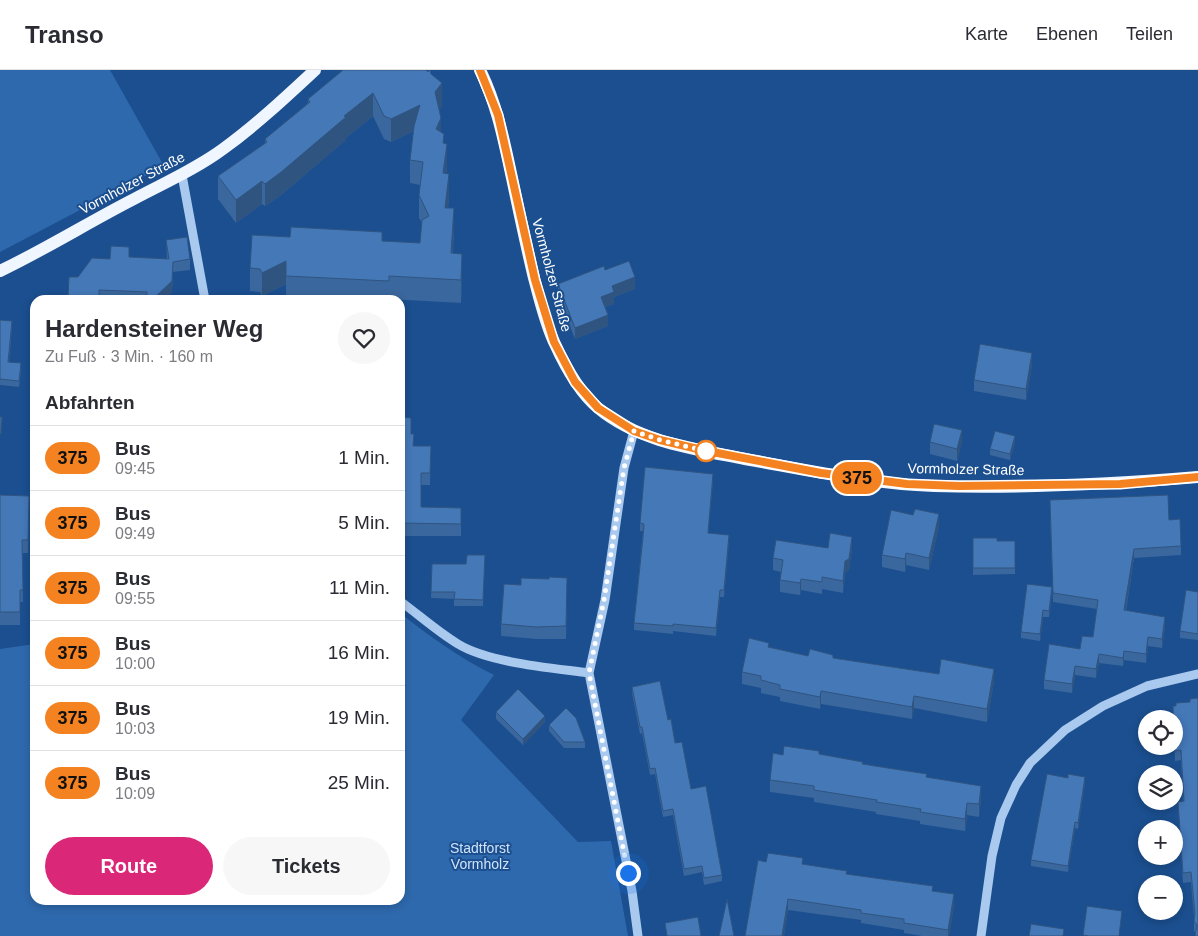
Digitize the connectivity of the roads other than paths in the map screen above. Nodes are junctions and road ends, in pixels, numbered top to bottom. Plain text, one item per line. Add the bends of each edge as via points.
1 (316, 70) edge
2 (480, 70) edge
3 (182, 175) junction
4 (0, 271) edge
5 (204, 295) edge
6 (634, 431) junction
7 (1198, 477) edge
8 (405, 604) edge
9 (589, 673) junction
10 (1198, 674) edge
11 (638, 936) edge
12 (981, 936) edge

1 - 3 main road, Vormholzer Straße via 222,150
2 - 6 main road, Vormholzer Straße via 498,115 534,277 554,342 575,382 598,408
3 - 4 main road, Vormholzer Straße
3 - 5 street
6 - 7 main road, Vormholzer Straße via 702,450 893,483 934,486 1120,484
6 - 9 street via 624,468 604,600
8 - 9 street via 459,645 481,654
9 - 11 street
10 - 12 street via 1147,686 1103,706 1065,730 1030,763 1002,818 992,856

